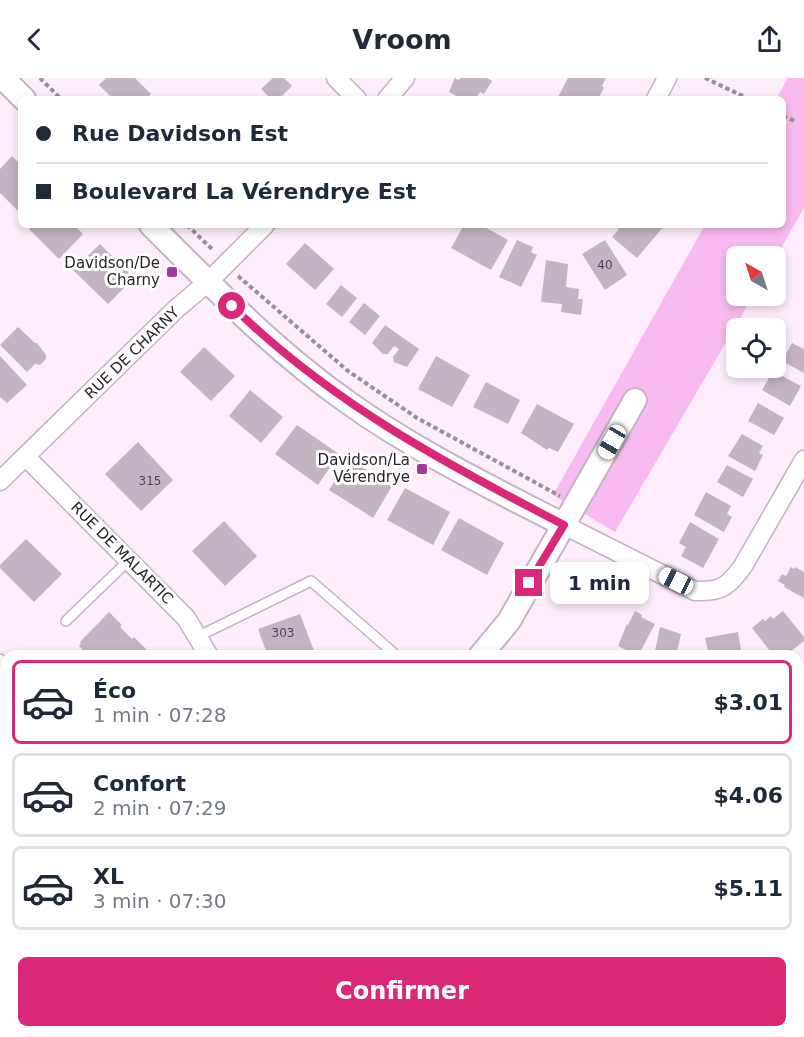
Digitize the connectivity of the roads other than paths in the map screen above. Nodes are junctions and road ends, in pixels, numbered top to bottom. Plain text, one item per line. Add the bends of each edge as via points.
1 (3, 78) edge
2 (336, 78) edge
3 (405, 78) edge
4 (667, 78) edge
5 (21, 96) edge
6 (354, 96) edge
7 (390, 96) edge
8 (658, 96) edge
9 (154, 228) edge
10 (262, 228) edge
11 (208, 282) junction
12 (635, 400) dead end
13 (26, 457) junction
14 (804, 460) edge
15 (0, 481) edge
16 (564, 525) junction
17 (129, 561) junction
18 (66, 621) dead end
19 (199, 636) junction
20 (206, 650) edge
21 (390, 650) edge
22 (485, 650) edge

1 - 5 street
2 - 6 street
3 - 7 street
4 - 8 street
9 - 11 street
10 - 11 street, RUE DE CHARNY
11 - 13 street, RUE DE CHARNY
11 - 16 street via 277,347 347,402 412,444
12 - 16 street
13 - 15 street, RUE DE CHARNY
13 - 17 street, RUE DE MALARTIC
14 - 16 street via 743,567 722,588 695,591
16 - 22 street via 509,621
17 - 18 lane
17 - 19 street, RUE DE MALARTIC
19 - 20 street, RUE DE MALARTIC
19 - 21 lane via 311,581

